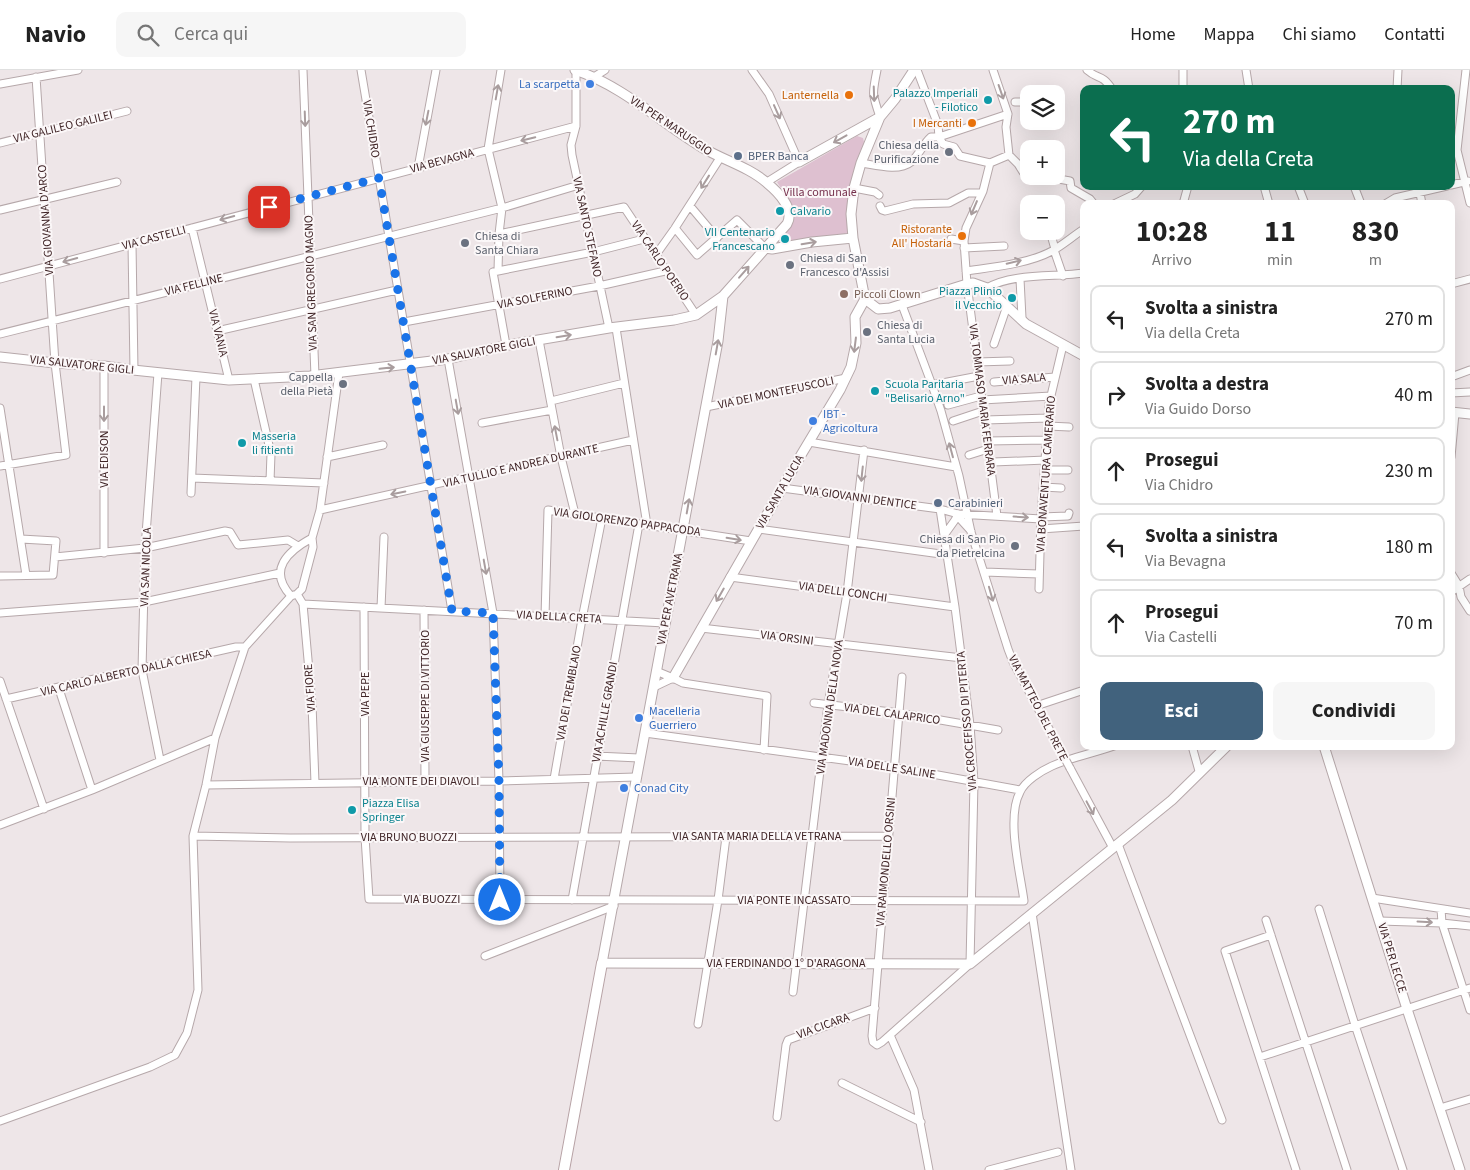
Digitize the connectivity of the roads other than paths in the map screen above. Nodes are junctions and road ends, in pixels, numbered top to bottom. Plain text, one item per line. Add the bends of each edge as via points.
1 (78, 70) edge
2 (304, 70) edge
3 (361, 70) edge
4 (436, 70) edge
5 (501, 70) edge
6 (576, 70) edge
7 (605, 70) edge
8 (752, 70) edge
9 (877, 70) edge
10 (916, 70) edge
11 (993, 70) edge
12 (1087, 70) edge
13 (1183, 70) edge
14 (1246, 70) edge
15 (1398, 70) edge
16 (1466, 70) edge
17 (65, 71) edge
18 (36, 77) junction
19 (594, 77) junction
20 (0, 84) edge
21 (1109, 85) edge
22 (1184, 85) edge
23 (1248, 85) edge
24 (1397, 85) edge
25 (1015, 102) dead end
26 (1020, 102) edge
27 (127, 111) dead end
28 (1008, 114) junction
29 (880, 117) junction
30 (576, 126) junction
31 (1455, 127) edge
32 (1460, 128) junction
33 (859, 130) junction
34 (40, 132) junction
35 (940, 137) junction
36 (870, 140) junction
37 (0, 143) edge
38 (488, 149) junction
39 (1009, 155) junction
40 (720, 158) junction
41 (799, 162) junction
42 (861, 163) junction
43 (990, 163) junction
44 (1020, 166) edge
45 (418, 168) junction
46 (379, 178) junction
47 (1065, 180) edge
48 (1468, 181) edge
49 (117, 182) dead end
50 (766, 182) junction
51 (1455, 184) edge
52 (579, 185) junction
53 (854, 188) junction
54 (1138, 190) edge
55 (1429, 190) edge
56 (1420, 192) junction
57 (981, 193) junction
58 (879, 195) dead end
59 (308, 196) junction
60 (44, 199) junction
61 (1091, 200) edge
62 (1122, 200) edge
63 (1391, 200) edge
64 (1421, 200) edge
65 (1470, 203) edge
66 (690, 206) junction
67 (502, 208) junction
68 (883, 209) dead end
69 (0, 210) edge
70 (585, 216) junction
71 (192, 228) junction
72 (675, 228) junction
73 (1080, 232) edge
74 (499, 234) junction
75 (388, 236) junction
76 (717, 238) junction
77 (853, 238) junction
78 (644, 239) junction
79 (951, 239) dead end
80 (1052, 240) edge
81 (132, 244) junction
82 (964, 245) junction
83 (1004, 246) dead end
84 (765, 248) junction
85 (1055, 249) junction
86 (593, 252) junction
87 (655, 256) junction
88 (311, 257) junction
89 (49, 266) junction
90 (498, 271) junction
91 (665, 271) junction
92 (966, 271) junction
93 (1080, 274) edge
94 (1063, 276) junction
95 (0, 279) edge
96 (1020, 279) junction
97 (1470, 279) edge
98 (205, 283) junction
99 (1455, 283) edge
100 (966, 284) junction
101 (599, 286) junction
102 (987, 288) junction
103 (397, 290) junction
104 (723, 296) junction
105 (866, 300) junction
106 (133, 301) junction
107 (499, 305) junction
108 (902, 305) junction
109 (1008, 306) junction
110 (313, 309) junction
111 (696, 315) junction
112 (1022, 318) junction
113 (51, 321) junction
114 (404, 322) junction
115 (612, 328) junction
116 (217, 331) junction
117 (0, 334) edge
118 (539, 340) junction
119 (994, 344) dead end
120 (506, 345) junction
121 (1063, 345) junction
122 (1080, 354) edge
123 (0, 357) edge
124 (448, 359) junction
125 (1010, 361) dead end
126 (977, 362) junction
127 (54, 363) junction
128 (411, 365) junction
129 (104, 366) junction
130 (134, 370) junction
131 (1470, 370) edge
132 (158, 373) junction
133 (339, 373) junction
134 (315, 376) junction
135 (979, 376) junction
136 (1455, 376) edge
137 (196, 377) junction
138 (1055, 377) junction
139 (846, 378) junction
140 (254, 379) junction
141 (229, 380) junction
142 (994, 382) dead end
143 (624, 383) junction
144 (932, 385) junction
145 (1470, 392) edge
146 (1455, 393) edge
147 (1050, 396) junction
148 (981, 398) junction
149 (551, 402) junction
150 (948, 405) dead end
151 (0, 408) edge
152 (706, 408) junction
153 (552, 410) junction
154 (983, 412) junction
155 (1455, 412) edge
156 (1470, 414) edge
157 (1048, 418) junction
158 (985, 420) junction
159 (953, 421) dead end
160 (482, 423) dead end
161 (1048, 426) junction
162 (1069, 427) dead end
163 (633, 440) junction
164 (987, 440) junction
165 (1047, 440) junction
166 (809, 442) junction
167 (383, 445) dead end
168 (988, 449) junction
169 (864, 450) junction
170 (969, 455) dead end
171 (327, 457) junction
172 (561, 457) junction
173 (1046, 460) junction
174 (993, 462) dead end
175 (10, 464) junction
176 (0, 466) edge
177 (956, 467) junction
178 (1044, 470) junction
179 (1068, 470) dead end
180 (192, 478) junction
181 (469, 478) junction
182 (270, 481) junction
183 (324, 483) junction
184 (430, 486) junction
185 (1043, 487) junction
186 (782, 488) junction
187 (1061, 488) dead end
188 (191, 493) dead end
189 (859, 498) junction
190 (940, 509) junction
191 (320, 510) junction
192 (1069, 512) dead end
193 (575, 514) junction
194 (958, 514) junction
195 (967, 514) junction
196 (997, 516) junction
197 (602, 518) junction
198 (1041, 518) junction
199 (639, 524) junction
200 (647, 524) junction
201 (1080, 526) edge
202 (758, 528) junction
203 (1041, 529) junction
204 (684, 530) junction
205 (971, 532) junction
206 (945, 534) junction
207 (384, 537) dead end
208 (312, 538) junction
209 (21, 539) junction
210 (751, 541) junction
211 (853, 542) junction
212 (298, 546) junction
213 (145, 548) junction
214 (104, 553) junction
215 (948, 555) junction
216 (55, 557) junction
217 (985, 572) junction
218 (280, 573) junction
219 (1039, 574) junction
220 (26, 575) junction
221 (0, 576) edge
222 (730, 577) junction
223 (1470, 579) edge
224 (1455, 580) edge
225 (1459, 586) junction
226 (1039, 589) dead end
227 (1455, 589) edge
228 (846, 593) junction
229 (294, 595) junction
230 (144, 602) junction
231 (303, 604) junction
232 (364, 607) junction
233 (956, 607) junction
234 (382, 608) junction
235 (424, 610) junction
236 (452, 611) junction
237 (1470, 611) edge
238 (493, 613) junction
239 (0, 614) edge
240 (545, 617) junction
241 (582, 619) junction
242 (621, 620) junction
243 (665, 623) junction
244 (701, 628) junction
245 (839, 644) junction
246 (245, 647) junction
247 (962, 658) junction
248 (142, 670) junction
249 (656, 671) junction
250 (902, 676) dead end
251 (673, 678) junction
252 (0, 681) edge
253 (654, 687) junction
254 (59, 688) junction
255 (1080, 691) edge
256 (6, 700) junction
257 (814, 703) dead end
258 (828, 705) junction
259 (1036, 706) junction
260 (900, 714) junction
261 (970, 725) junction
262 (998, 730) dead end
263 (645, 733) junction
264 (215, 738) junction
265 (764, 750) junction
266 (1102, 750) edge
267 (1193, 750) edge
268 (1223, 750) edge
269 (1325, 750) edge
270 (596, 756) junction
271 (640, 758) junction
272 (822, 758) junction
273 (160, 760) junction
274 (894, 767) junction
275 (1199, 771) junction
276 (636, 777) junction
277 (554, 779) junction
278 (593, 779) junction
279 (365, 781) junction
280 (425, 781) junction
281 (499, 781) junction
282 (974, 782) junction
283 (315, 783) junction
284 (206, 784) junction
285 (92, 790) junction
286 (1020, 790) junction
287 (44, 809) junction
288 (0, 825) edge
289 (192, 836) junction
290 (500, 836) junction
291 (626, 836) junction
292 (726, 836) junction
293 (888, 836) junction
294 (365, 837) junction
295 (583, 837) junction
296 (813, 837) junction
297 (1115, 846) junction
298 (1372, 898) junction
299 (369, 899) joint
300 (500, 900) junction
301 (572, 900) junction
302 (718, 900) junction
303 (804, 900) junction
304 (883, 900) junction
305 (973, 901) junction
306 (614, 903) junction
307 (1319, 909) dead end
308 (1441, 909) junction
309 (1032, 913) junction
310 (1470, 913) edge
311 (1266, 920) dead end
312 (1380, 920) junction
313 (1442, 923) junction
314 (1470, 926) edge
315 (1271, 935) junction
316 (486, 956) dead end
317 (707, 962) junction
318 (602, 963) junction
319 (796, 963) junction
320 (878, 964) junction
321 (970, 964) junction
322 (1467, 989) edge
323 (793, 992) dead end
324 (875, 1008) junction
325 (1407, 1009) junction
326 (1470, 1010) edge
327 (698, 1024) dead end
328 (1355, 1025) junction
329 (890, 1034) junction
330 (1305, 1042) junction
331 (1260, 1057) junction
332 (842, 1083) dead end
333 (1470, 1099) edge
334 (1440, 1108) junction
335 (777, 1117) dead end
336 (1222, 1120) dead end
337 (0, 1121) edge
338 (921, 1122) junction
339 (1058, 1152) dead end
340 (564, 1170) edge
341 (929, 1170) edge
342 (989, 1170) edge
343 (1071, 1170) edge
344 (1296, 1170) edge
345 (1347, 1170) edge
346 (1403, 1170) edge
347 (1460, 1170) edge

1 - 17 street
2 -> 59 street, VIA SAN GREGORIO MAGNO
3 - 46 street, VIA CHIDRO
4 -> 45 street
38 -> 5 street
6 - 19 street, VIA PER MARUGGIO
6 - 30 street, VIA SANTO STEFANO
7 - 19 street
8 -> 41 street via 769,94
9 -> 29 street via 872,92
10 - 29 street
10 - 35 street
11 -> 28 street
12 - 21 street via 1103,78
13 - 22 street
14 - 23 street
15 - 24 street
16 - 32 street
17 - 18 street
18 - 20 street
18 - 34 street, VIA GIOVANNA D'ARCO
19 - 40 street, VIA PER MARUGGIO
25 - 26 street
27 - 34 street, VIA GALILEO GALILEI
28 - 35 street
28 - 39 street
29 - 33 street
29 - 36 street
30 -> 38 street, VIA BEVAGNA
30 - 52 street, VIA SANTO STEFANO via 571,145
31 - 32 street
32 - 48 street via 1457,150
33 - 36 street via 868,132
33 -> 41 street
34 - 37 street, VIA GALILEO GALILEI
34 - 60 street, VIA GIOVANNA D'ARCO
35 - 42 street via 931,137 906,165 894,167
35 - 43 street via 942,144 954,147 960,156
36 - 42 street
38 - 45 street, VIA BEVAGNA
38 - 67 street
39 - 43 street
39 - 44 street
40 - 50 street, VIA PER MARUGGIO
40 -> 66 street
41 - 50 street
42 - 53 street
43 - 57 street
45 - 46 street, VIA BEVAGNA
46 - 59 street, VIA BEVAGNA
46 - 75 street, VIA CHIDRO
47 - 61 street
48 - 51 street
48 - 65 street
49 - 60 street
50 - 84 street, VIA PER MARUGGIO via 790,215
52 - 67 street, VIA FELLINE
52 - 70 street, VIA SANTO STEFANO
53 - 58 street
53 - 77 street
54 - 62 street
55 - 56 street
56 - 63 street
56 - 64 street
57 - 68 street via 968,193 949,203
57 -> 82 street via 966,228
59 -> 71 street, VIA CASTELLI
59 - 88 street, VIA SAN GREGORIO MAGNO
60 - 69 street
60 - 89 street, VIA GIOVANNA D'ARCO
66 - 72 street
66 - 76 street
67 - 74 street
67 - 75 street, VIA FELLINE
70 - 74 street
70 - 78 street, VIA CARLO POERIO via 624,207
70 - 86 street, VIA SANTO STEFANO
71 - 81 street, VIA CASTELLI
71 - 98 street, VIA VANIA
72 - 76 street via 697,255
72 - 87 street
73 - 85 street
74 - 90 street
75 - 88 street, VIA FELLINE
75 - 103 street, VIA CHIDRO
76 - 84 street via 737,220
84 -> 77 street
77 - 105 street
78 - 86 street
78 - 87 street, VIA CARLO POERIO
79 - 82 street
80 - 85 street
81 -> 89 street, VIA CASTELLI
81 - 106 street
82 - 83 street
82 - 92 street, VIA TOMMASO MARIA FERRARA
104 -> 84 street
92 -> 85 street via 1009,264
85 - 94 street
86 - 90 street
86 - 101 street, VIA SANTO STEFANO
87 - 91 street, VIA CARLO POERIO
88 - 98 street, VIA FELLINE
88 - 110 street, VIA SAN GREGORIO MAGNO
89 - 95 street, VIA CASTELLI
89 - 113 street, VIA GIOVANNA D'ARCO
90 - 107 street via 493,272
91 - 101 street, VIA SOLFERINO
91 - 111 street, VIA CARLO POERIO
92 - 100 street, VIA TOMMASO MARIA FERRARA
93 - 94 street
94 - 96 street
96 - 102 street
96 - 112 street
97 - 99 street
98 - 106 street, VIA FELLINE
98 - 116 street, VIA VANIA
100 - 102 street
100 - 108 street
100 - 126 street, VIA TOMMASO MARIA FERRARA
101 - 107 street, VIA SOLFERINO
101 - 115 street, VIA SANTO STEFANO
102 - 109 street
103 - 110 street
103 - 114 street, VIA CHIDRO
104 - 111 street, VIA SALVATORE GIGLI
152 -> 104 street, VIA PER AVETRANA
105 - 108 street via 878,309
105 -> 139 street, VIA SANTA LUCIA via 855,317 856,343
106 - 113 street, VIA FELLINE
106 - 130 street
107 - 114 street, VIA SOLFERINO
107 - 120 street
108 - 144 street, VIA MATTEO DEL PRETE
109 - 112 street
109 - 119 street
110 - 116 street
110 - 134 street, VIA SAN GREGORIO MAGNO
111 - 115 street, VIA SALVATORE GIGLI
112 - 121 street via 1026,324
113 - 117 street, VIA FELLINE
113 - 127 street, VIA GIOVANNA D'ARCO
114 - 128 street, VIA CHIDRO
118 -> 115 street, VIA SALVATORE GIGLI
115 - 143 street
116 - 141 street, VIA VANIA
118 - 120 street, VIA SALVATORE GIGLI
118 - 149 street
120 - 124 street, VIA SALVATORE GIGLI
121 - 122 street
121 - 138 street, VIA BONAVENTURA CAMERARIO
123 - 127 street, VIA SALVATORE GIGLI
124 - 128 street, VIA SALVATORE GIGLI
124 -> 181 street
125 - 126 street
126 - 135 street, VIA TOMMASO MARIA FERRARA
127 - 129 street, VIA SALVATORE GIGLI
127 - 175 street, VIA GIOVANNA D'ARCO via 66,455
133 -> 128 street, VIA SALVATORE GIGLI
128 - 184 street, VIA CHIDRO
129 - 130 street, VIA SALVATORE GIGLI
129 -> 214 street, VIA EDISON
130 - 132 street, VIA SALVATORE GIGLI
131 - 136 street
132 - 137 street, VIA SALVATORE GIGLI
132 - 213 street, VIA SAN NICOLA
133 - 134 street, VIA SALVATORE GIGLI
133 - 171 street
134 - 140 street, VIA SALVATORE GIGLI
135 - 144 street
135 - 148 street, VIA TOMMASO MARIA FERRARA
137 - 141 street, VIA SALVATORE GIGLI
137 - 180 street
138 - 142 street, VIA SALA
138 - 147 street, VIA BONAVENTURA CAMERARIO
139 - 152 street, VIA DEI MONTEFUSCOLI
139 - 166 street, VIA SANTA LUCIA
140 - 141 street, VIA SALVATORE GIGLI
140 - 182 street via 270,454
143 - 149 street
143 - 163 street
177 -> 144 street, VIA MATTEO DEL PRETE
145 - 146 street
147 - 148 street
147 - 157 street, VIA BONAVENTURA CAMERARIO
148 - 150 street
148 - 154 street, VIA TOMMASO MARIA FERRARA
149 - 153 street
151 - 175 street
204 -> 152 street, VIA PER AVETRANA
153 - 160 street
172 -> 153 street
154 - 158 street, VIA TOMMASO MARIA FERRARA
154 - 159 street
155 - 156 street
157 - 158 street
157 - 161 street, VIA BONAVENTURA CAMERARIO
158 - 164 street, VIA TOMMASO MARIA FERRARA
161 - 162 street
161 - 165 street, VIA BONAVENTURA CAMERARIO
163 - 172 street, VIA TULLIO E ANDREA DURANTE
163 - 200 street
164 - 165 street
164 - 168 street, VIA TOMMASO MARIA FERRARA
165 - 173 street, VIA BONAVENTURA CAMERARIO
166 - 169 street
166 - 186 street, VIA SANTA LUCIA
167 - 171 street
168 - 170 street
168 - 196 street, VIA TOMMASO MARIA FERRARA
169 - 177 street
169 -> 189 street, VIA MADONNA DELLA NOVA
171 - 183 street
172 - 181 street, VIA TULLIO E ANDREA DURANTE
172 - 193 street
173 - 174 street
173 - 178 street, VIA BONAVENTURA CAMERARIO
175 - 176 street
175 - 209 street
177 - 195 street, VIA MATTEO DEL PRETE
178 - 179 street
178 - 185 street, VIA BONAVENTURA CAMERARIO
180 - 182 street
180 - 188 street
181 - 184 street, VIA TULLIO E ANDREA DURANTE
181 -> 238 street
182 - 183 street
183 - 191 street
184 -> 191 street, VIA TULLIO E ANDREA DURANTE
184 - 236 street, VIA CHIDRO
185 - 187 street
185 - 198 street, VIA BONAVENTURA CAMERARIO
186 - 189 street, VIA GIOVANNI DENTICE
186 - 202 street, VIA SANTA LUCIA
189 - 190 street, VIA GIOVANNI DENTICE
189 - 211 street, VIA MADONNA DELLA NOVA
190 - 194 street, VIA GIOVANNI DENTICE
190 - 206 street, VIA CROCEFISSO DI PITERTA
191 - 208 street
192 - 198 street, VIA GIOVANNI DENTICE via 1068,516
193 - 197 street, VIA GIOLORENZO PAPPACODA
193 - 240 street, VIA GIOLORENZO PAPPACODA via 548,510
194 - 195 street, VIA GIOVANNI DENTICE
194 - 205 street, VIA MATTEO DEL PRETE
194 - 206 street
195 - 196 street, VIA GIOVANNI DENTICE
195 - 205 street, VIA MATTEO DEL PRETE
196 -> 198 street, VIA GIOVANNI DENTICE
197 - 199 street, VIA GIOLORENZO PAPPACODA
197 - 241 street, VIA DEI TREMBLAIO
198 - 203 street, VIA BONAVENTURA CAMERARIO
199 - 200 street, VIA GIOLORENZO PAPPACODA
199 - 242 street, VIA ACHILLE GRANDI
200 - 204 street, VIA GIOLORENZO PAPPACODA
201 - 203 street
202 - 210 street, VIA SANTA LUCIA
202 - 211 street
203 - 219 street, VIA BONAVENTURA CAMERARIO
204 -> 210 street, VIA GIOLORENZO PAPPACODA
204 - 243 street, VIA PER AVETRANA
205 - 217 street, VIA MATTEO DEL PRETE
206 - 215 street, VIA CROCEFISSO DI PITERTA
207 - 234 street
208 - 212 street
208 - 229 street via 310,563 302,589
209 - 216 street via 56,541
209 - 220 street
210 - 222 street, VIA SANTA LUCIA
211 - 215 street
211 - 228 street, VIA MADONNA DELLA NOVA
212 - 213 street via 288,540 238,545 228,530
212 - 218 street via 281,566
213 - 214 street
213 - 230 street, VIA SAN NICOLA
214 - 216 street
215 - 233 street, VIA CROCEFISSO DI PITERTA
216 - 220 street via 53,575
217 - 219 street
217 -> 259 street, VIA MATTEO DEL PRETE via 1013,662
218 - 229 street, VIA FIORE via 284,587
218 - 230 street
219 - 226 street, VIA BONAVENTURA CAMERARIO
220 - 221 street
222 - 228 street, VIA DELLI CONCHI
222 -> 244 street, VIA SANTA LUCIA
223 - 225 street
224 - 225 street
225 - 227 street
225 - 237 street via 1461,597
228 - 233 street, VIA DELLI CONCHI
228 - 245 street, VIA MADONNA DELLA NOVA
229 - 231 street, VIA FIORE
229 - 246 street
230 - 239 street
230 - 248 street, VIA SAN NICOLA
231 - 232 street, VIA DELLA CRETA
231 - 283 street, VIA FIORE
232 - 234 street, VIA DELLA CRETA
232 - 279 street, VIA PEPE
233 - 247 street, VIA CROCEFISSO DI PITERTA
234 - 235 street, VIA DELLA CRETA
235 - 236 street, VIA DELLA CRETA
235 - 280 street, VIA GIUSEPPE DI VITTORIO
236 - 238 street, VIA DELLA CRETA
238 - 240 street, VIA DELLA CRETA
238 - 281 street
240 - 241 street, VIA DELLA CRETA
241 - 242 street, VIA DELLA CRETA
241 - 277 street, VIA DEI TREMBLAIO
242 - 243 street, VIA DELLA CRETA
242 - 270 street, VIA ACHILLE GRANDI
243 - 249 street, VIA PER AVETRANA
244 - 245 street, VIA ORSINI
244 - 251 street, VIA SANTA LUCIA
245 - 247 street, VIA ORSINI
245 - 258 street, VIA MADONNA DELLA NOVA
246 - 248 street, VIA CARLO ALBERTO DALLA CHIESA
246 - 264 street
247 - 261 street, VIA CROCEFISSO DI PITERTA
248 - 254 street, VIA CARLO ALBERTO DALLA CHIESA
248 - 273 street, VIA SAN NICOLA
249 - 251 street
249 - 253 street, VIA PER AVETRANA
250 - 260 street, VIA RAIMONDELLO ORSINI
251 - 253 street
251 - 265 street via 683,684 767,696
252 - 256 street
253 - 263 street, VIA PER AVETRANA
254 - 256 street, VIA CARLO ALBERTO DALLA CHIESA
254 - 285 street
255 - 259 street
256 - 287 street
257 - 258 street, VIA DEL CALAPRICO
258 - 260 street, VIA DEL CALAPRICO
258 - 272 street, VIA MADONNA DELLA NOVA
259 -> 297 street, VIA MATTEO DEL PRETE, bridge
260 - 261 street, VIA DEL CALAPRICO
260 - 274 street, VIA RAIMONDELLO ORSINI
261 - 262 street, VIA DEL CALAPRICO
261 - 282 street, VIA CROCEFISSO DI PITERTA
263 - 265 street, VIA DELLE SALINE
263 - 271 street, VIA PER AVETRANA
264 - 273 street
264 - 284 street
265 - 272 street, VIA DELLE SALINE
266 - 286 street via 1053,766 1037,774
267 - 275 street
268 - 275 street
269 - 298 street, VIA PER LECCE
270 - 271 street
270 - 278 street, VIA ACHILLE GRANDI
271 - 276 street, VIA PER AVETRANA
272 - 274 street, VIA DELLE SALINE
272 - 296 street, VIA MADONNA DELLA NOVA
273 - 285 street
274 - 282 street, VIA DELLE SALINE
274 - 293 street, VIA RAIMONDELLO ORSINI
275 - 297 street via 1172,800
276 - 278 street, VIA MONTE DEI DIAVOLI
276 - 291 street, VIA PER AVETRANA
277 - 278 street, VIA MONTE DEI DIAVOLI
277 - 281 street, VIA MONTE DEI DIAVOLI
278 - 295 street, VIA ACHILLE GRANDI
279 - 280 street, VIA MONTE DEI DIAVOLI
279 - 283 street, VIA MONTE DEI DIAVOLI
279 - 294 street, VIA PEPE
280 - 281 street, VIA MONTE DEI DIAVOLI
281 - 290 street
282 - 286 street, VIA DELLE SALINE
282 - 305 street, VIA CROCEFISSO DI PITERTA
283 - 284 street, VIA MONTE DEI DIAVOLI
284 - 289 street
285 - 287 street
286 - 305 street, VIA PONTE INCASSATO via 1013,810 1013,824 1024,900
287 - 288 street
289 - 294 street, VIA BRUNO BUOZZI
289 - 337 street via 198,990 187,1033 175,1055
290 - 294 street, VIA BRUNO BUOZZI
290 - 295 street, VIA BRUNO BUOZZI
290 - 300 street
291 - 292 street, VIA SANTA MARIA DELLA VETRANA
291 - 295 street, VIA BRUNO BUOZZI
291 - 306 street, VIA PER AVETRANA
292 - 296 street, VIA SANTA MARIA DELLA VETRANA
292 - 302 street
293 - 296 street, VIA SANTA MARIA DELLA VETRANA
293 - 304 street, VIA RAIMONDELLO ORSINI
294 - 299 street, VIA PEPE
295 - 301 street, VIA ACHILLE GRANDI
296 - 303 street, VIA MADONNA DELLA NOVA
297 - 309 street
297 - 336 street, VIA MATTEO DEL PRETE
298 - 308 street
298 - 312 street, VIA PER LECCE
299 - 300 street, VIA BUOZZI
300 - 301 street, VIA BUOZZI
301 - 306 street, VIA BUOZZI
302 - 303 street, VIA PONTE INCASSATO
302 - 306 street, VIA PONTE INCASSATO
302 - 317 street
303 - 304 street, VIA PONTE INCASSATO
303 - 319 street, VIA MADONNA DELLA NOVA
304 - 305 street, VIA PONTE INCASSATO
304 - 320 street, VIA RAIMONDELLO ORSINI
305 - 321 street, VIA CROCEFISSO DI PITERTA
306 - 316 street
306 - 318 street, VIA PER AVETRANA
307 - 328 street
308 - 310 street
308 - 313 street
309 - 321 street
309 - 343 street
311 - 315 street
312 -> 313 street
312 - 325 street, VIA PER LECCE
313 - 314 street
313 - 322 street
315 - 330 street
315 - 331 street via 1225,951
317 - 318 street, VIA FERDINANDO 1° D'ARAGONA
317 - 319 street, VIA FERDINANDO 1° D'ARAGONA
317 - 327 street
318 - 340 main road
319 - 320 street, VIA FERDINANDO 1° D'ARAGONA
319 - 323 street, VIA MADONNA DELLA NOVA
320 - 321 street, VIA FERDINANDO 1° D'ARAGONA
320 - 324 street, VIA RAIMONDELLO ORSINI
321 - 329 street
322 - 325 street
322 - 326 street
324 - 329 street, VIA RAIMONDELLO ORSINI via 873,1042 877,1045
324 - 335 street, VIA CICARA via 788,1040
325 - 328 street
325 - 334 street, VIA PER LECCE
328 - 330 street
328 - 346 street
329 - 338 street via 914,1090
330 - 331 street
330 - 345 street
331 - 344 street
332 - 338 street
333 - 334 street
334 - 347 street, VIA PER LECCE
338 - 341 street
339 - 342 street

